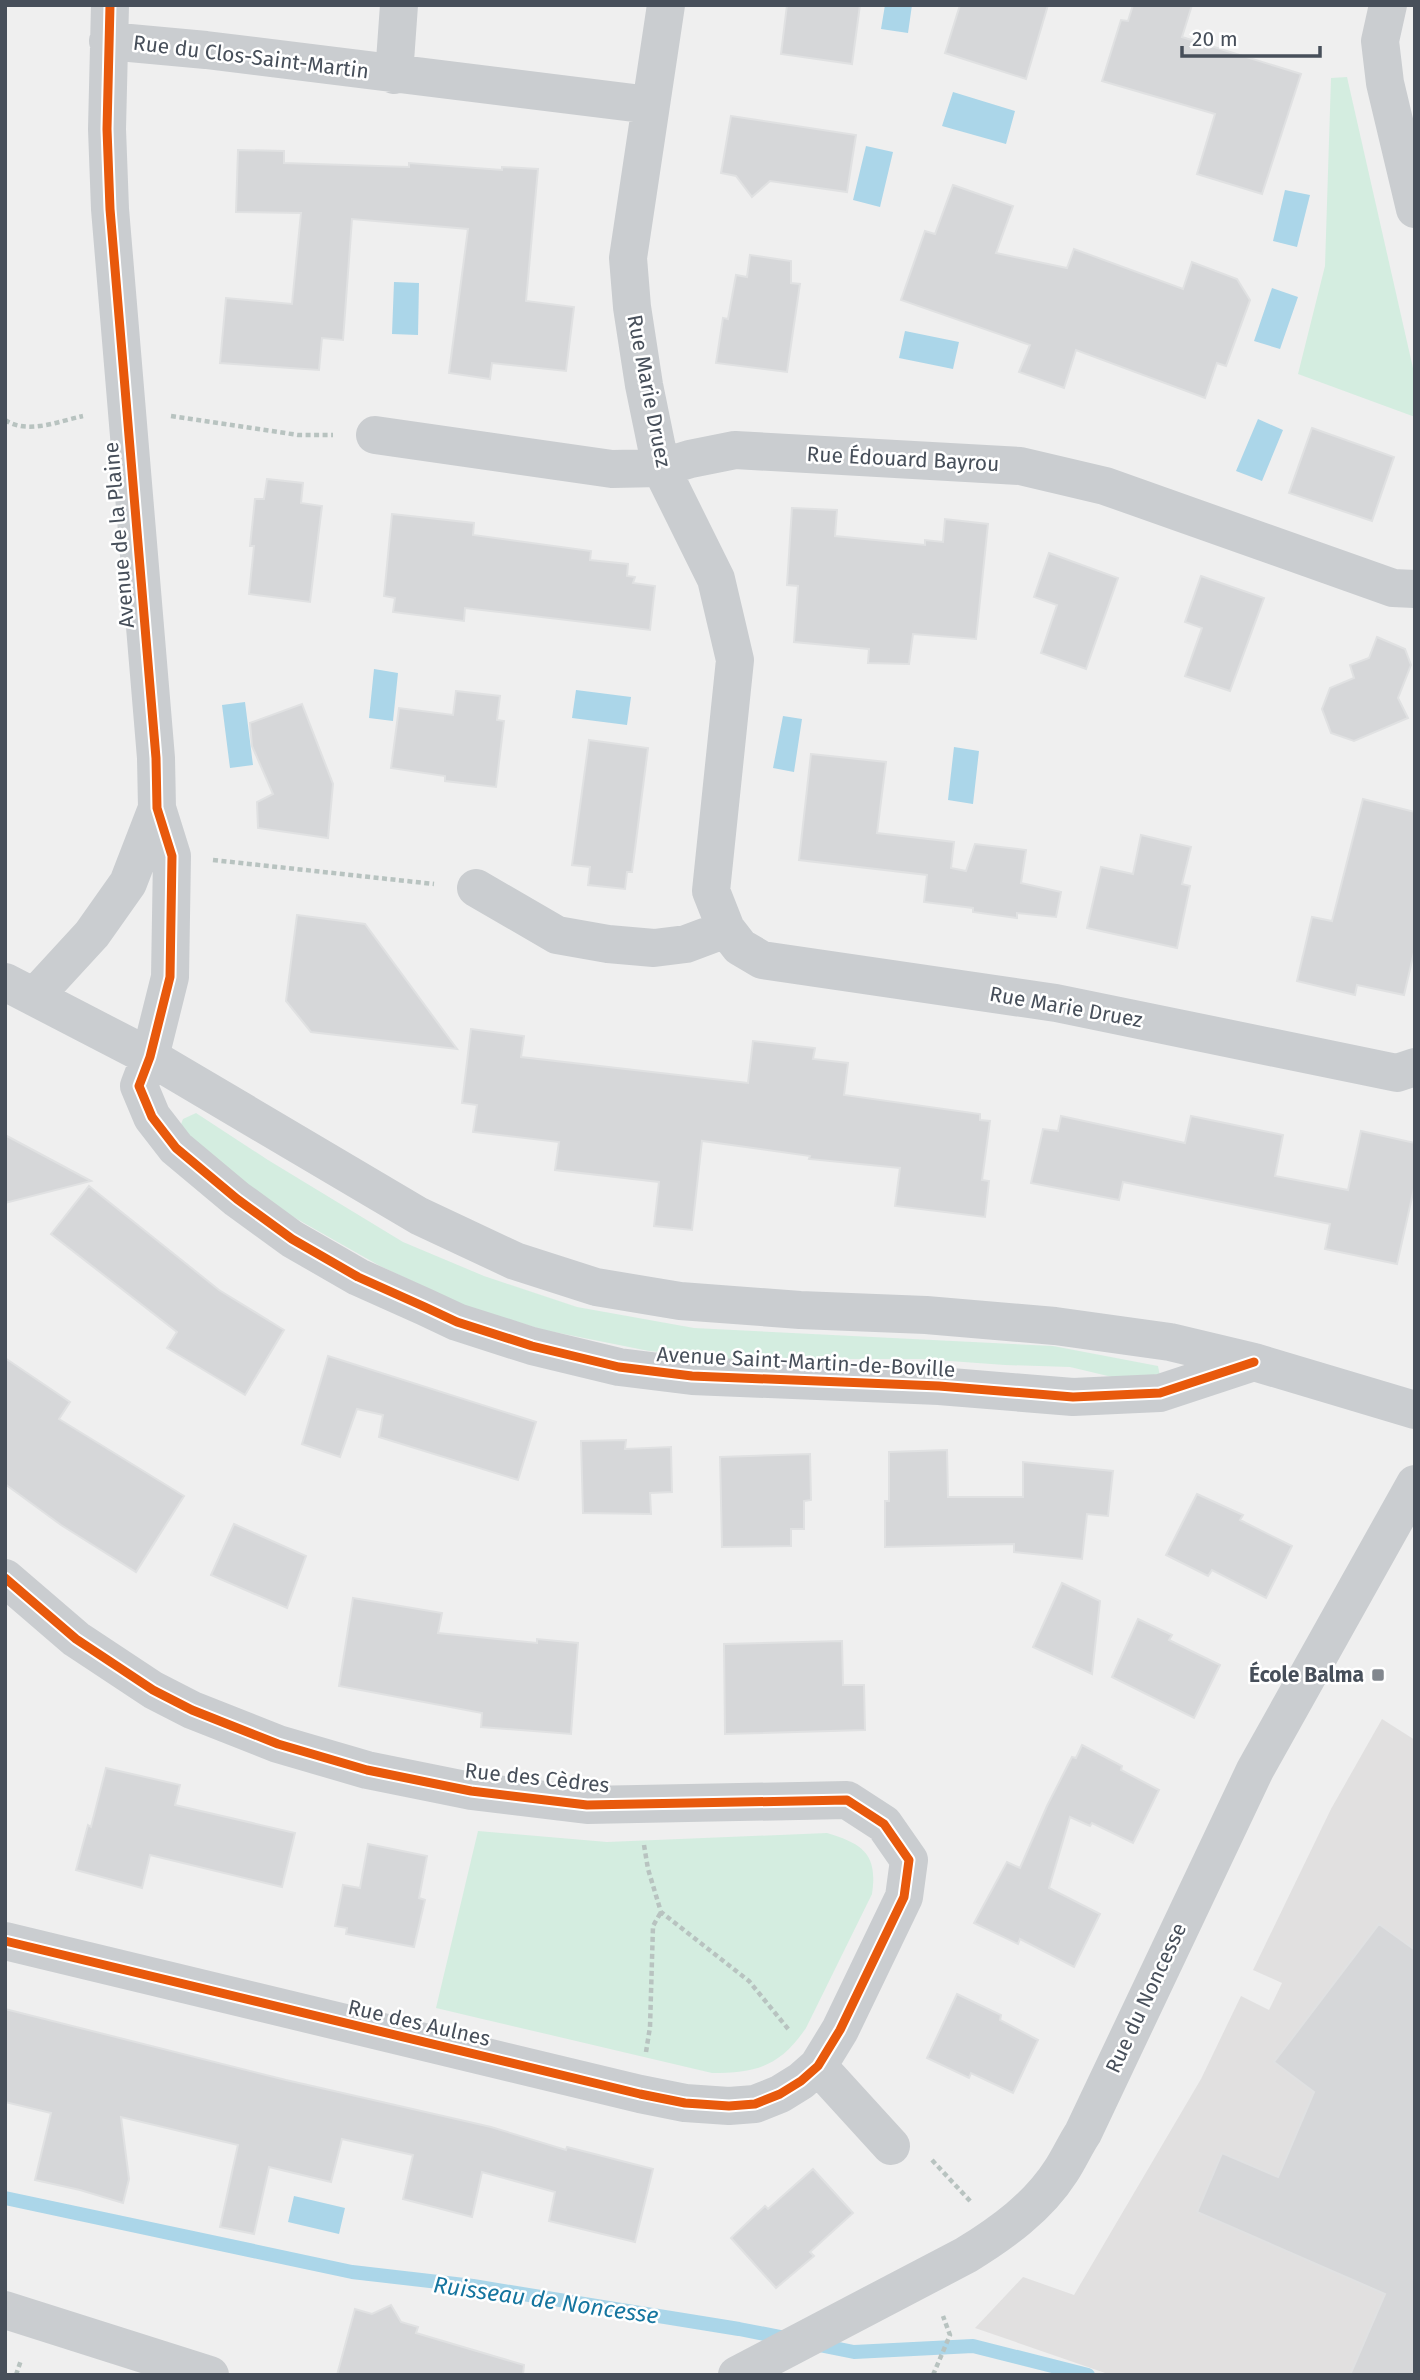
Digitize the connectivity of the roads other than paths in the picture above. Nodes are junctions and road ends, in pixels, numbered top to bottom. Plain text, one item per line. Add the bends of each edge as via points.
1 (399, 5) edge
2 (666, 5) edge
3 (1388, 5) edge
4 (109, 23) edge
5 (394, 75) junction
6 (650, 105) junction
7 (1415, 209) edge
8 (375, 435) road end
9 (662, 468) junction
10 (1415, 589) edge
11 (157, 808) junction
12 (477, 888) road end
13 (726, 929) junction
14 (20, 989) edge
15 (150, 1057) junction
16 (1415, 1067) edge
17 (1254, 1362) junction
18 (1415, 1410) edge
19 (1415, 1484) edge
20 (5, 1578) edge
21 (5, 1941) edge
22 (818, 2066) junction
23 (891, 2146) road end
24 (5, 2310) edge
25 (210, 2375) edge
26 (737, 2375) edge

1 - 5 street, Rue du Clos-Saint-Martin
2 - 6 street, Rue Marie Druez
3 - 7 street via 1380,41 1385,83
4 - 5 street, Rue du Clos-Saint-Martin via 192,48
4 - 11 street, Avenue de la Plaine via 110,209
5 - 6 street, Rue du Clos-Saint-Martin
6 - 9 street, Rue Marie Druez via 628,258 643,385
8 - 9 street, Rue Édouard Bayrou via 612,469
9 - 10 street, Rue Édouard Bayrou via 735,450 1020,466 1105,486 1393,588
9 - 13 street, Rue Marie Druez via 716,579 735,660 711,891
11 - 14 street, Avenue de la Plaine via 128,883 92,934
11 - 15 street, Avenue de la Plaine via 172,856 170,977
12 - 13 street via 557,935 608,944 676,946
13 - 16 street, Rue Marie Druez via 740,947 762,960 1056,1003 1397,1073
14 - 15 street
15 - 17 street via 419,1216 514,1261 596,1287 693,1302 1055,1326 1170,1342
15 - 17 street, Avenue Saint-Martin-de-Boville via 139,1086 152,1117 176,1148 248,1207 358,1277 457,1322 532,1346 619,1367 692,1376 939,1386 1073,1397 1160,1393
17 - 18 street
19 - 26 street, Rue du Noncesse via 1255,1770 1083,2133 1046,2191 999,2234
20 - 22 street, Rue des Cèdres via 76,1639 153,1690 278,1744 367,1770 471,1791 587,1805 847,1800 884,1824 909,1860 904,1897
21 - 22 street, Rue des Aulnes via 685,2103 755,2104 780,2094
22 - 23 street
24 - 25 street

